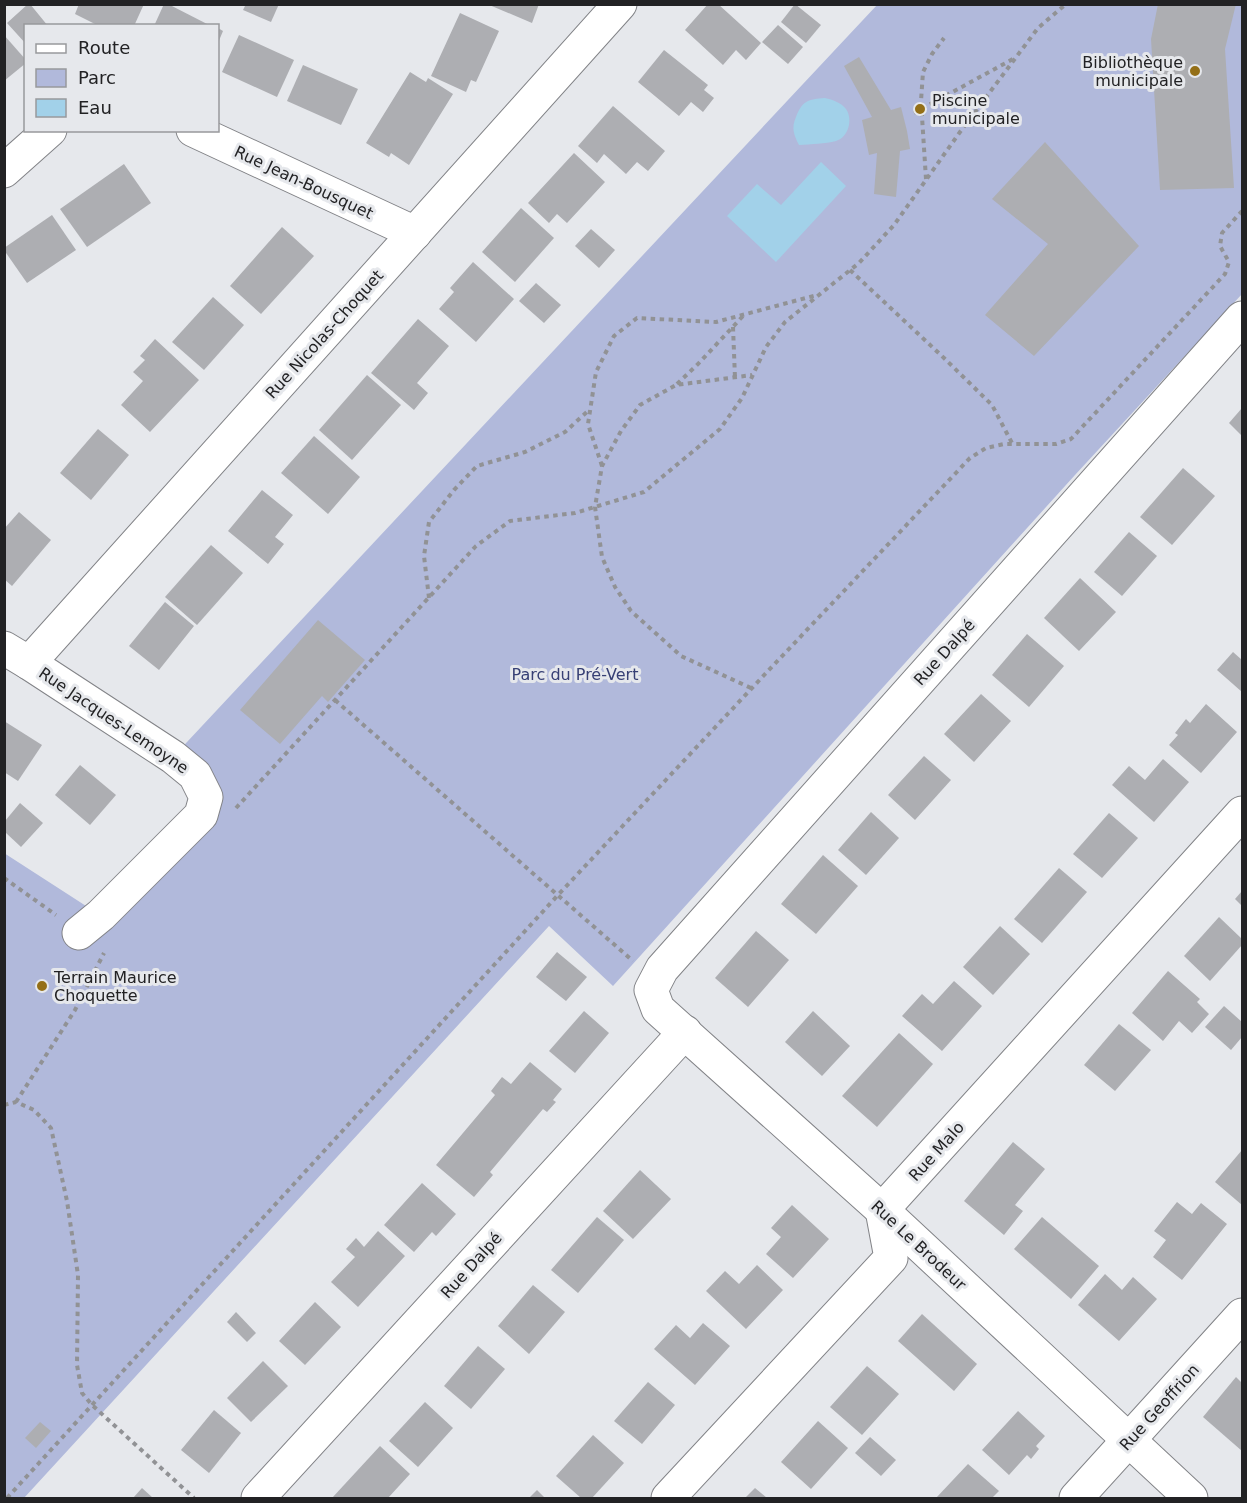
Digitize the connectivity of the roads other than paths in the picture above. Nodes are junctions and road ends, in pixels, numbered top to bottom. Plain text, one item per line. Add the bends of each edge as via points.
1 (620, 4) edge
2 (48, 132) edge
3 (197, 132) edge
4 (4, 171) edge
5 (415, 233) junction
6 (1242, 320) edge
7 (17, 655) edge
8 (1242, 813) edge
9 (92, 942) road end
10 (653, 985) joint
11 (685, 1032) junction
12 (882, 1210) junction
13 (1242, 1315) edge
14 (1128, 1440) junction
15 (258, 1498) edge
16 (668, 1498) edge
17 (1076, 1498) edge
18 (1191, 1498) edge

1 - 5 street, Rue Nicolas-Choquet
2 - 4 street
3 - 5 street, Rue Jean-Bousquet
5 - 7 street, Rue Nicolas-Choquet
6 - 10 street, Rue Dalpé via 662,969
7 - 9 street, Rue Jacques-Lemoyne via 173,757 195,775 206,797 201,815 101,915
8 - 12 street, Rue Malo
10 - 11 street, Rue Le Brodeur via 658,1009
11 - 12 street, Rue Le Brodeur
11 - 15 street, Rue Dalpé
12 - 14 street, Rue Le Brodeur
12 - 16 street via 891,1258
13 - 14 street, Rue Geoffrion
14 - 17 street, Rue Geoffrion
14 - 18 street, Rue Le Brodeur

